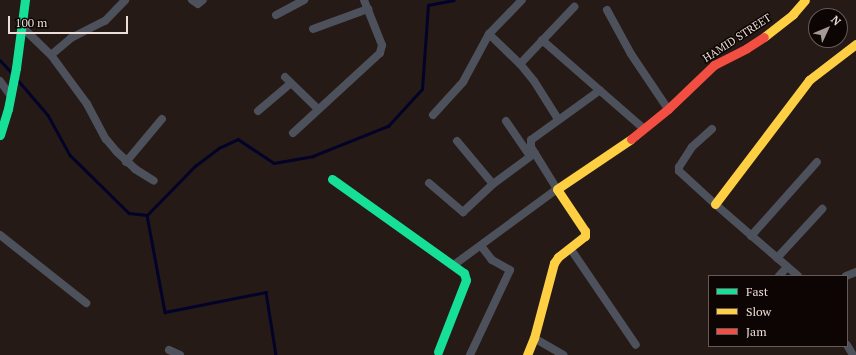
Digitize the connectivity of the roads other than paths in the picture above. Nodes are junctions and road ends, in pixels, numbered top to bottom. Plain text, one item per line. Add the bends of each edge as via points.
1 (25, 0) edge
2 (125, 0) edge
3 (192, 0) edge
4 (203, 0) edge
5 (304, 0) edge
6 (364, 0) edge
7 (522, 0) edge
8 (805, 0) edge
9 (574, 7) dead end
10 (368, 9) junction
11 (607, 10) dead end
12 (276, 15) dead end
13 (22, 27) junction
14 (313, 29) dead end
15 (489, 34) junction
16 (542, 40) junction
17 (856, 44) edge
18 (51, 55) junction
19 (520, 64) junction
20 (0, 81) edge
21 (600, 90) junction
22 (11, 93) junction
23 (668, 108) junction
24 (318, 109) junction
25 (258, 111) dead end
26 (433, 115) dead end
27 (162, 118) dead end
28 (558, 119) junction
29 (506, 121) dead end
30 (643, 128) junction
31 (712, 129) dead end
32 (293, 133) dead end
33 (0, 135) edge
34 (457, 141) dead end
35 (533, 154) junction
36 (126, 162) junction
37 (817, 162) dead end
38 (332, 179) dead end
39 (154, 181) dead end
40 (429, 184) dead end
41 (493, 184) junction
42 (558, 189) junction
43 (715, 204) junction
44 (822, 209) dead end
45 (0, 235) edge
46 (751, 236) junction
47 (481, 246) junction
48 (570, 248) junction
49 (777, 258) junction
50 (455, 264) junction
51 (787, 267) junction
52 (780, 275) edge
53 (797, 275) edge
54 (86, 303) dead end
55 (534, 338) junction
56 (636, 345) dead end
57 (169, 350) dead end
58 (438, 352) dead end
59 (180, 355) edge
60 (470, 355) edge
61 (527, 355) edge
62 (564, 355) edge

1 - 13 street
2 - 18 street via 105,21 71,38
3 - 4 street via 198,4
5 - 12 street
6 - 10 street
7 - 15 street
8 - 23 street, HAMID STREET via 793,14 770,32 747,48 714,65
9 - 16 street
10 - 14 street
10 - 24 street via 382,45 380,53
11 - 23 street via 631,54
13 - 18 street
13 - 22 street
15 - 19 street
15 - 26 street via 463,82
16 - 19 street
16 - 21 street
17 - 43 street via 810,80
18 - 36 street via 87,104 106,138
19 - 28 street
20 - 22 street
21 - 28 street
21 - 30 street
22 - 33 street
23 - 30 street, HAMID STREET
24 - 25 street via 288,80
24 - 32 street
27 - 36 street
28 - 35 street via 531,140
29 - 35 street
30 - 42 street, HAMID STREET via 627,142
31 - 43 street via 692,147 678,171
34 - 41 street
35 - 41 street
35 - 42 street
36 - 39 street
37 - 46 street
38 - 50 street
40 - 41 street via 463,212
42 - 47 street
42 - 48 street via 585,231 584,238
43 - 46 street
44 - 49 street
45 - 54 street
46 - 49 street
47 - 50 street
47 - 60 street via 492,260 510,270
48 - 55 street via 554,263
48 - 56 street
49 - 51 street
50 - 58 street via 464,272 466,280
51 - 52 street
51 - 53 street
55 - 61 street
55 - 62 street
57 - 59 street

